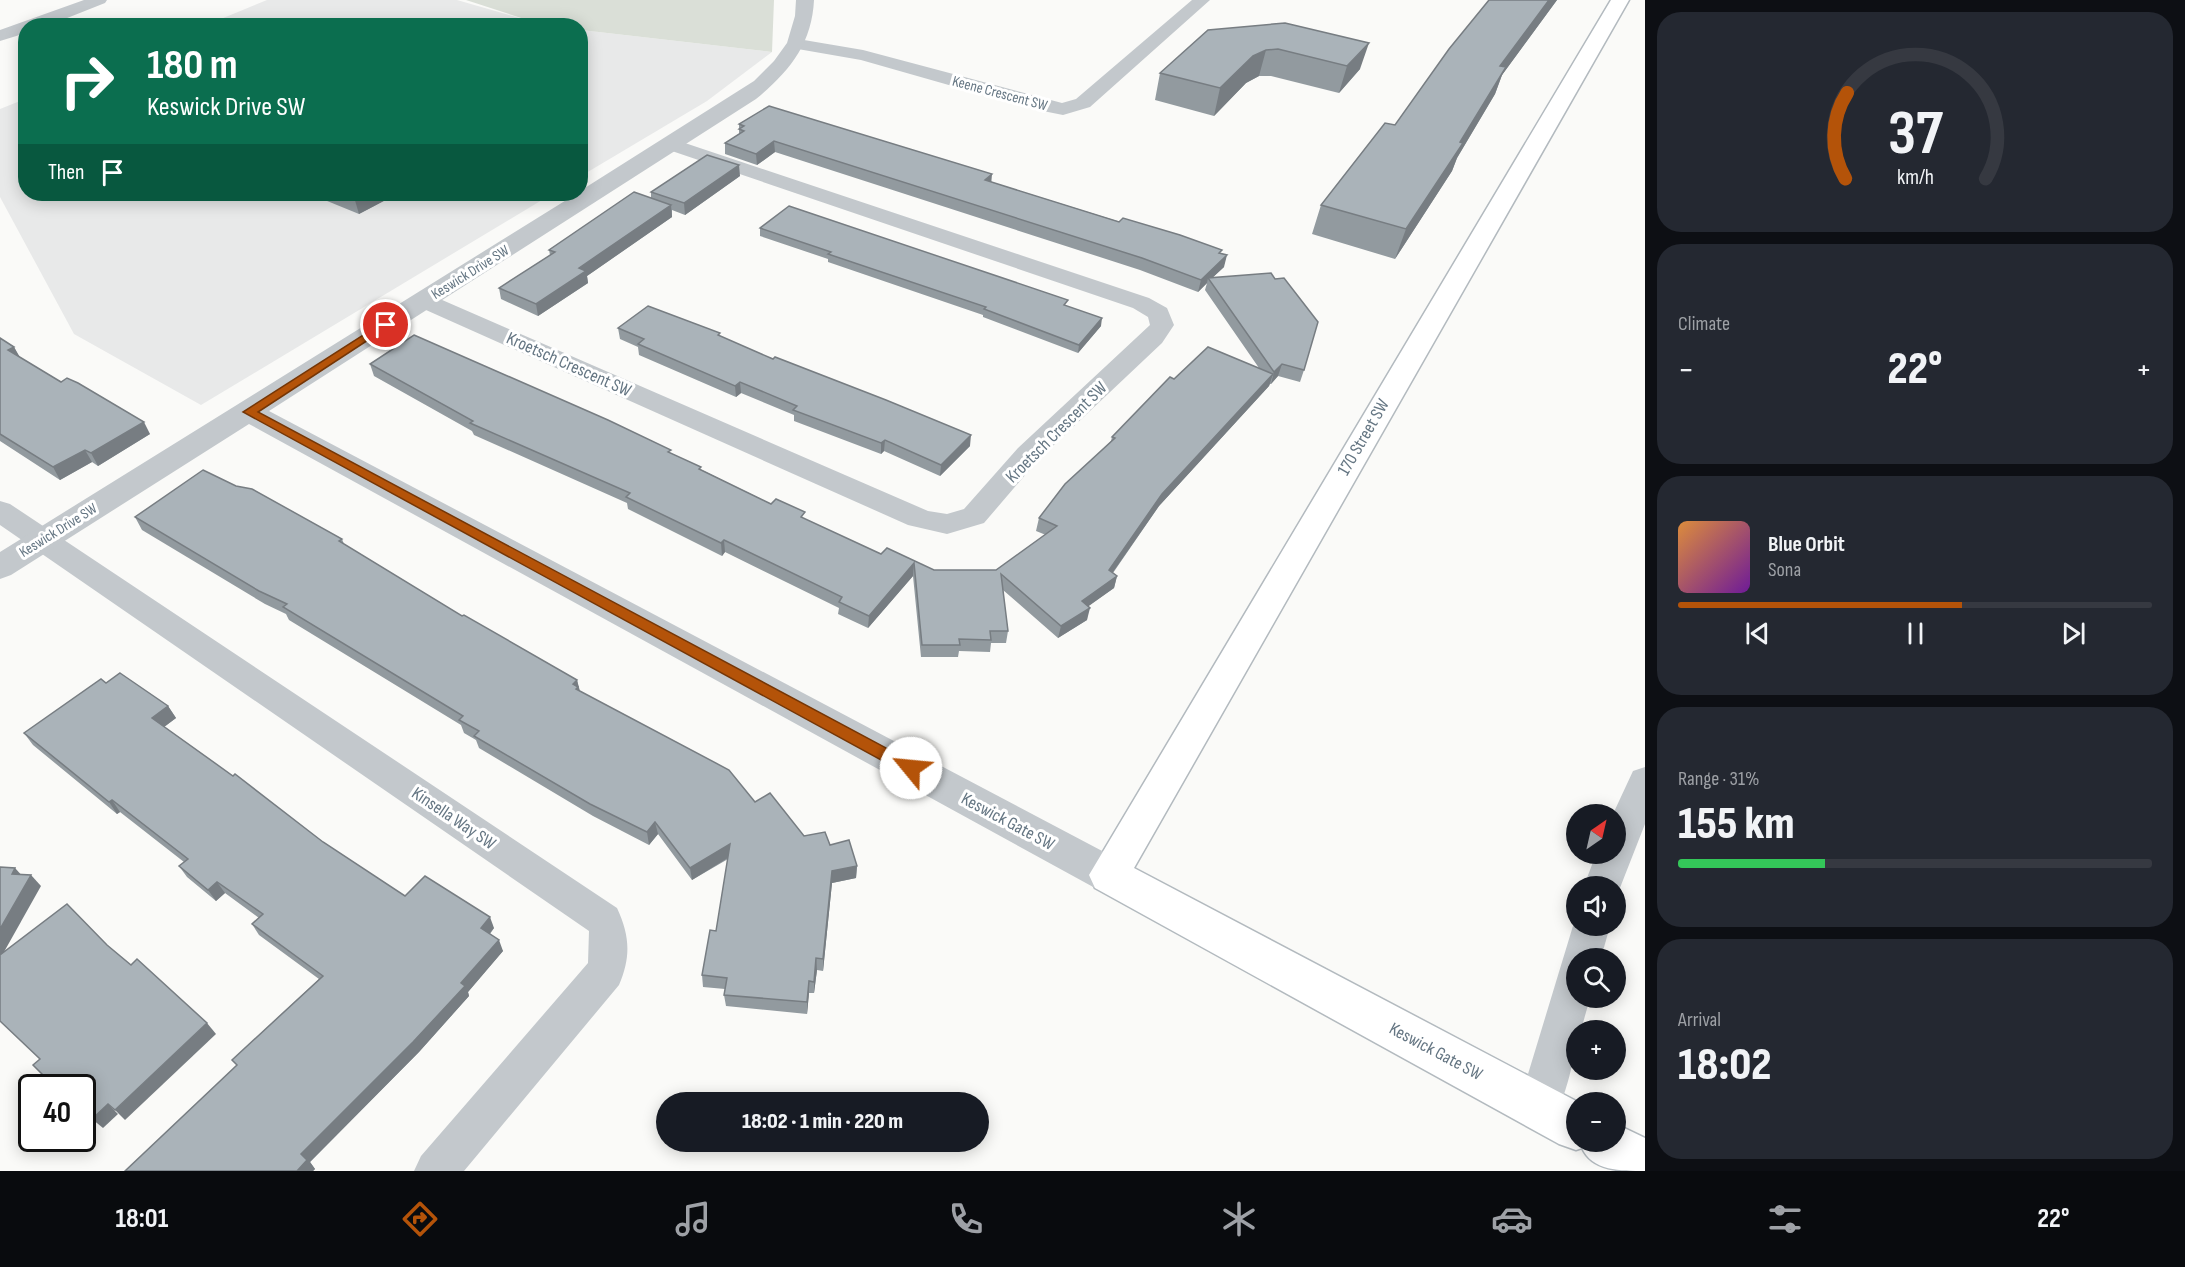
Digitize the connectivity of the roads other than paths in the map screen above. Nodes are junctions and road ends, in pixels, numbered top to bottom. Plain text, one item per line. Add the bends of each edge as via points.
1 (99, 0) edge
2 (805, 0) edge
3 (1202, 0) edge
4 (1620, 0) edge
5 (50, 18) edge
6 (18, 30) edge
7 (0, 36) edge
8 (798, 44) junction
9 (673, 145) junction
10 (588, 198) edge
11 (584, 201) edge
12 (425, 301) junction
13 (249, 412) junction
14 (0, 511) edge
15 (43, 540) junction
16 (0, 567) edge
17 (1645, 781) edge
18 (1626, 826) edge
19 (1109, 875) junction
20 (1567, 1008) edge
21 (1539, 1107) junction
22 (1566, 1122) edge
23 (1622, 1152) edge
24 (1645, 1164) edge
25 (436, 1171) edge

1 - 5 street
2 - 8 street, Keswick Drive SW
3 - 8 street, Keene Crescent SW via 1083,103 1071,108 1040,105 850,52
4 - 19 main road, 170 Street SW
6 - 7 street
8 - 9 street, Keswick Drive SW via 774,75
9 - 10 street, Keswick Drive SW
9 - 12 street, Kroetsch Crescent SW via 1141,303 1159,313 1162,325 1153,338 1028,454 974,516 950,525 918,518
11 - 12 street, Keswick Drive SW
12 - 13 street, Keswick Drive SW
13 - 15 street, Keswick Drive SW
13 - 19 street, Keswick Gate SW
14 - 15 street, Kinsella Way SW
15 - 16 street, Keswick Drive SW
15 - 25 street, Kinsella Way SW via 604,920 610,933 605,972
17 - 18 street
19 - 21 main road, Keswick Gate SW
20 - 21 street
21 - 22 main road, Keswick Gate SW
23 - 24 main road

